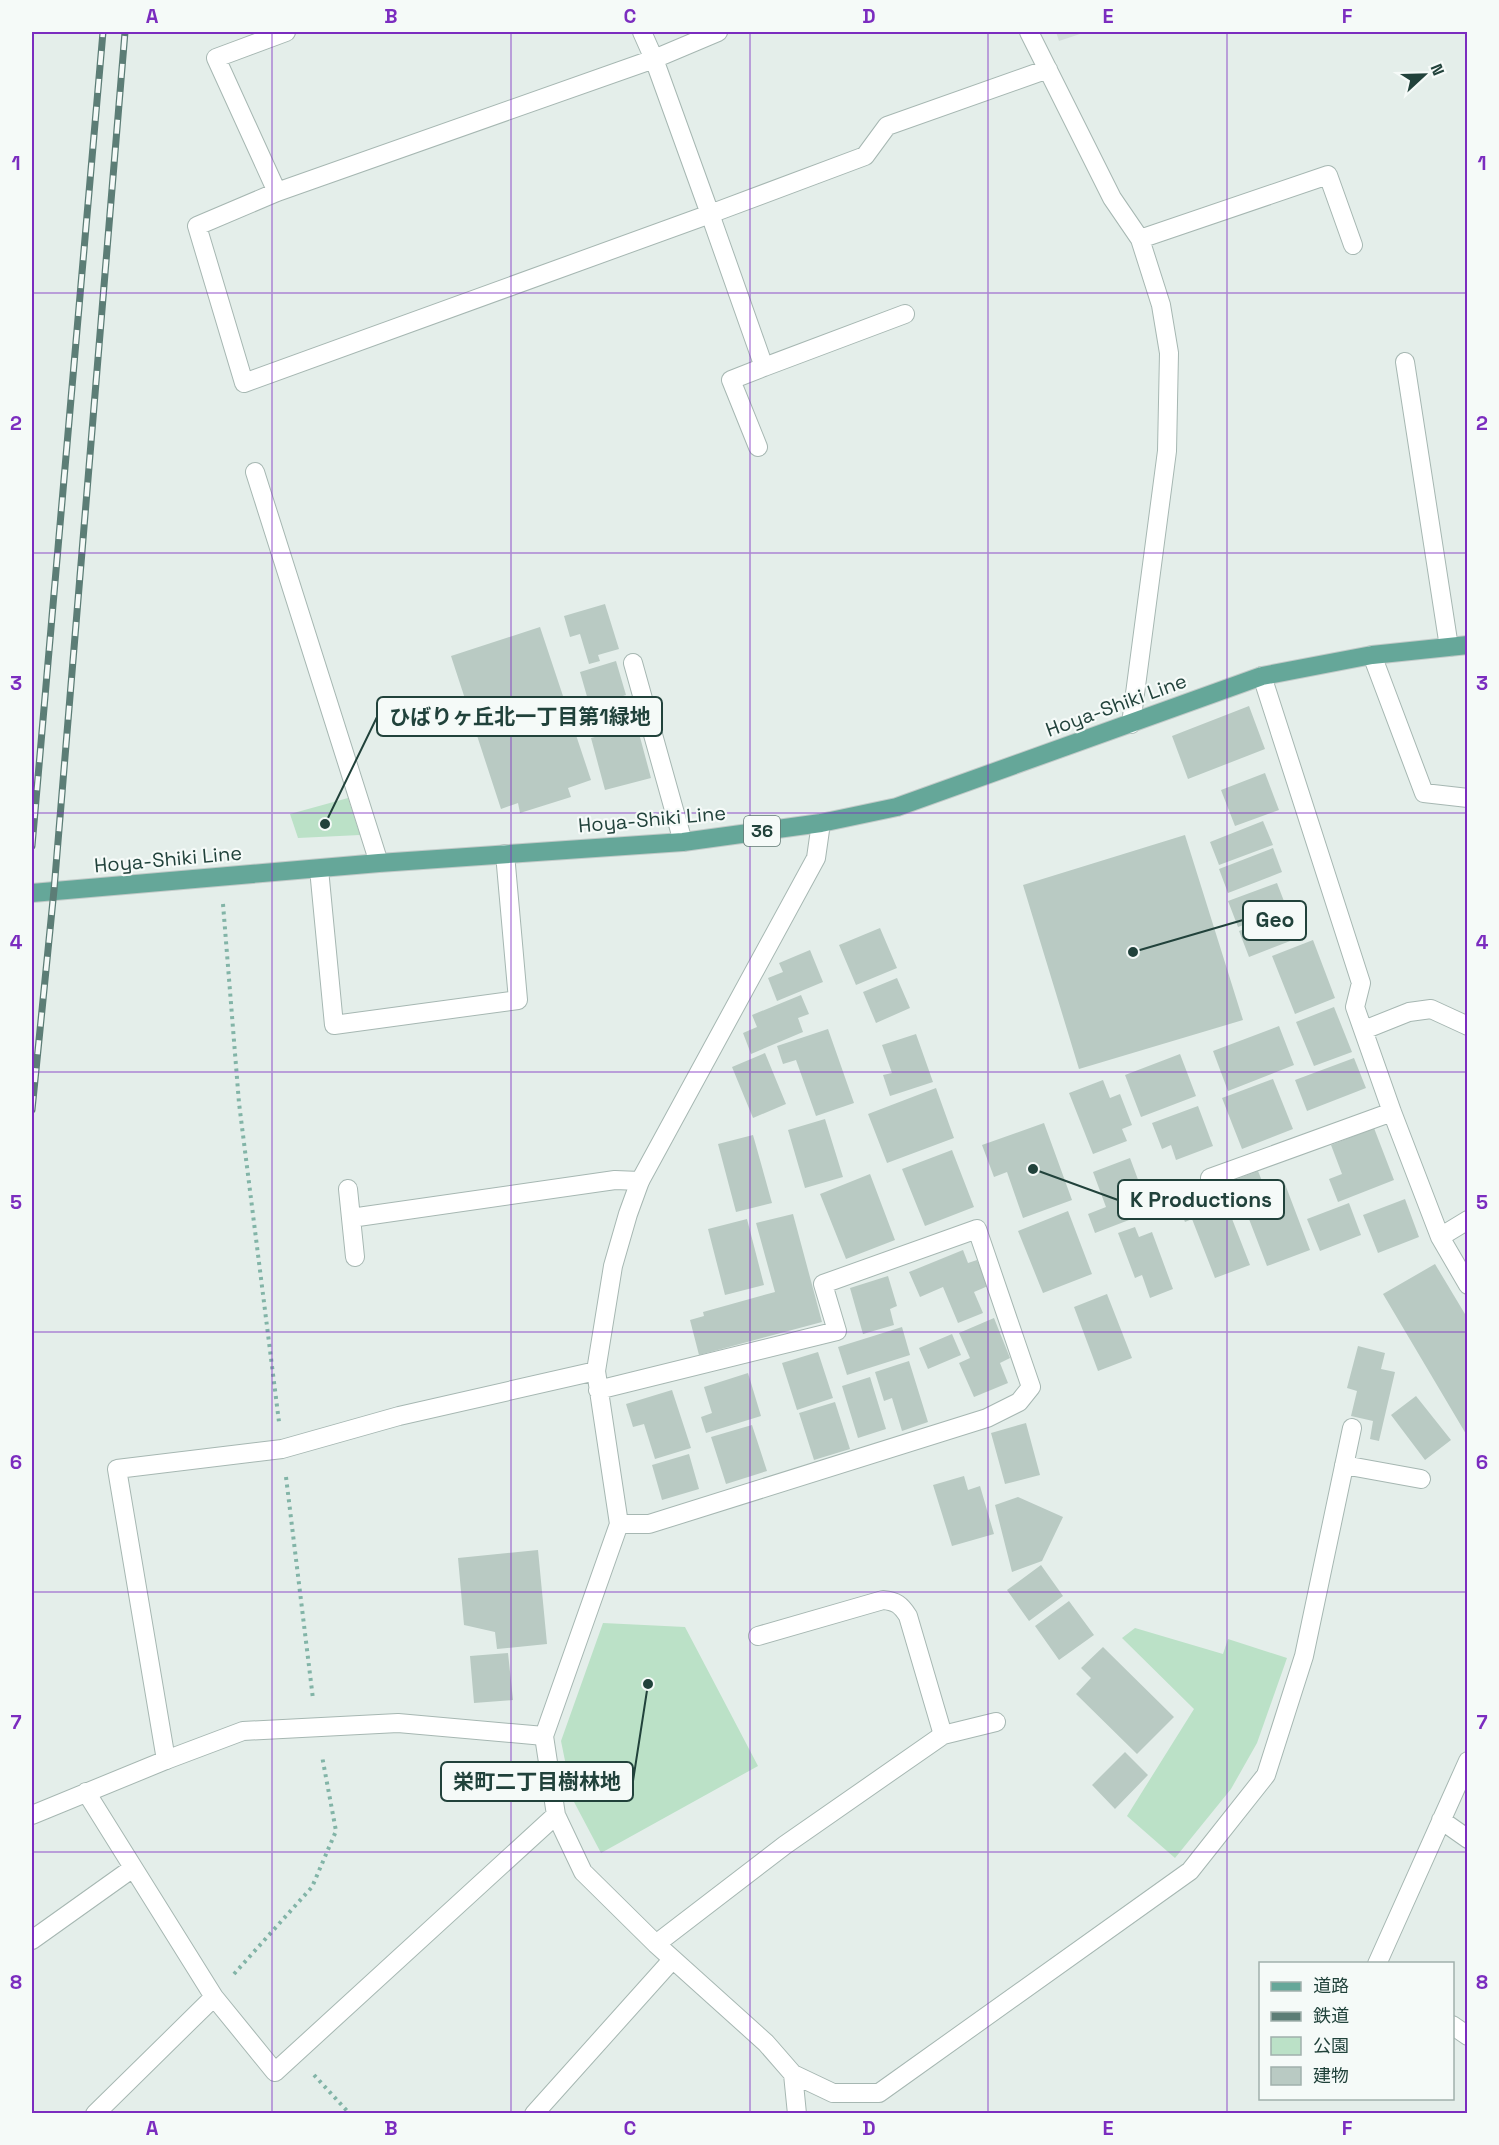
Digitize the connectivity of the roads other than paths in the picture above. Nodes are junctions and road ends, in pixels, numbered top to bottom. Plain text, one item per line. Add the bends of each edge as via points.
1 (286, 32) edge
2 (642, 32) edge
3 (718, 32) edge
4 (1029, 32) edge
5 (654, 59) junction
6 (1048, 69) junction
7 (277, 192) junction
8 (710, 214) junction
9 (1140, 239) junction
10 (1353, 245) dead end
11 (905, 314) dead end
12 (1405, 362) dead end
13 (764, 366) junction
14 (758, 447) dead end
15 (255, 471) dead end
16 (1467, 645) edge
17 (1449, 647) junction
18 (1372, 655) junction
19 (633, 663) dead end
20 (1262, 676) junction
21 (1131, 724) junction
22 (1467, 798) edge
23 (821, 823) junction
24 (683, 842) junction
25 (505, 854) junction
26 (379, 863) junction
27 (319, 869) junction
28 (32, 893) edge
29 (1467, 1026) edge
30 (1364, 1030) junction
31 (1392, 1112) junction
32 (1210, 1178) dead end
33 (640, 1181) junction
34 (348, 1189) dead end
35 (351, 1218) junction
36 (1467, 1220) edge
37 (1440, 1237) junction
38 (355, 1257) dead end
39 (1467, 1285) edge
40 (596, 1371) junction
41 (598, 1390) junction
42 (1352, 1428) dead end
43 (1344, 1465) junction
44 (1421, 1479) dead end
45 (619, 1524) junction
46 (758, 1636) dead end
47 (996, 1722) dead end
48 (943, 1735) junction
49 (544, 1736) junction
50 (166, 1761) junction
51 (1467, 1761) edge
52 (86, 1792) junction
53 (32, 1815) edge
54 (556, 1815) junction
55 (1441, 1820) junction
56 (1467, 1839) edge
57 (133, 1868) junction
58 (32, 1940) edge
59 (656, 1944) junction
60 (672, 1960) junction
61 (1378, 1962) edge
62 (214, 1997) junction
63 (1454, 2026) edge
64 (1467, 2036) edge
65 (794, 2074) junction
66 (95, 2114) edge
67 (534, 2114) edge
68 (797, 2114) edge

1 - 7 street via 216,58
2 - 5 street
3 - 5 street
4 - 6 street
5 - 7 street
5 - 8 street
6 - 8 street via 887,126 865,156
6 - 9 street via 1112,198
7 - 8 street via 197,226 244,383
8 - 13 street
9 - 10 street via 1328,175
9 - 21 street via 1161,305 1169,364 1167,451
11 - 13 street
12 - 17 street
13 - 14 street via 730,380
15 - 26 street
16 - 17 main road, Hoya-Shiki Line / 36
17 - 18 main road, Hoya-Shiki Line / 36
18 - 20 main road, Hoya-Shiki Line / 36
18 - 22 street via 1424,793
19 - 24 street
20 - 21 main road, Hoya-Shiki Line / 36
20 - 30 street via 1361,983 1355,1007
21 - 23 main road, Hoya-Shiki Line / 36 via 897,807
23 - 24 main road, Hoya-Shiki Line / 36
23 - 33 street via 816,858
24 - 25 main road, Hoya-Shiki Line / 36
25 - 26 main road, Hoya-Shiki Line / 36
25 - 27 street via 518,1000 334,1025
26 - 27 main road, Hoya-Shiki Line / 36
27 - 28 main road, Hoya-Shiki Line / 36
29 - 30 street via 1431,1009 1408,1012
30 - 31 street
31 - 32 street
31 - 37 street
33 - 35 street via 615,1180
33 - 40 street via 613,1266
34 - 35 street
35 - 38 street
36 - 37 street
37 - 39 street
40 - 41 street
40 - 50 street via 399,1416 282,1449 117,1469
41 - 45 street
41 - 45 street via 837,1331 823,1284 977,1229 1031,1387 1018,1402 987,1418 649,1524
42 - 43 street
43 - 44 street
43 - 65 street via 1304,1656 1266,1774 1190,1871 879,2092 832,2093
45 - 49 street
46 - 48 street via 883,1600 894,1601 908,1616
47 - 48 street
48 - 59 street via 785,1845
49 - 50 street via 399,1723 243,1731
49 - 54 street
50 - 52 street
51 - 55 street
52 - 53 street
52 - 57 street
54 - 59 street via 583,1872
54 - 62 street via 275,2072
55 - 56 street
55 - 61 street
57 - 58 street
57 - 62 street
59 - 60 street
60 - 65 street via 766,2043
60 - 67 street
62 - 66 street
63 - 64 street
65 - 68 street

